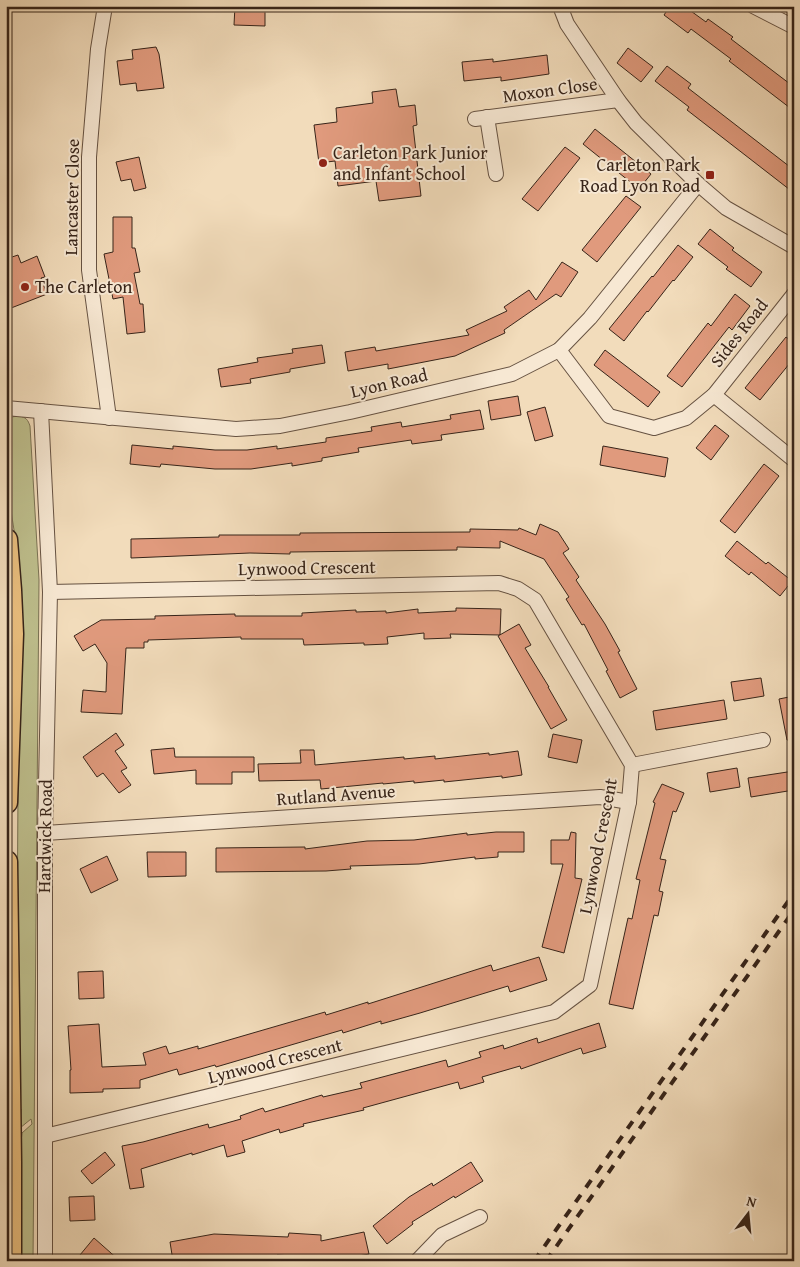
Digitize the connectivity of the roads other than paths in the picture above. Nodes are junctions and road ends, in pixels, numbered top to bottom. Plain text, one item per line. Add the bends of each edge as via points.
1 (105, 6) edge
2 (560, 6) edge
3 (753, 6) edge
4 (794, 27) edge
5 (618, 100) junction
6 (496, 174) dead end
7 (698, 184) junction
8 (794, 247) edge
9 (794, 294) edge
10 (558, 350) junction
11 (714, 395) junction
12 (6, 408) edge
13 (40, 411) junction
14 (109, 418) junction
15 (794, 460) edge
16 (6, 540) edge
17 (50, 592) junction
18 (763, 740) dead end
19 (632, 765) junction
20 (6, 802) edge
21 (629, 802) junction
22 (45, 833) junction
23 (6, 862) edge
24 (44, 1136) junction
25 (8, 1162) edge
26 (480, 1217) dead end
27 (10, 1261) edge
28 (45, 1261) edge
29 (417, 1261) edge

1 - 14 street, Lancaster Close via 89,156 89,270
2 - 5 street via 567,24
3 - 4 street
5 - 6 street, Moxon Close via 481,118
5 - 7 street via 636,123
7 - 8 street via 726,208
7 - 10 street, Lyon Road via 590,318
9 - 11 street, Sides Road
10 - 11 street, Sides Road via 609,416 654,428 686,418
10 - 14 street, Lyon Road via 512,374 280,426 236,429
11 - 15 street, Sides Road
12 - 13 street, Lyon Road
13 - 14 street, Lyon Road
13 - 17 street, Hardwick Road
16 - 20 main road via 12,634
17 - 19 street, Lynwood Crescent via 499,583 518,589 535,600
17 - 22 street, Hardwick Road
18 - 19 street
19 - 21 street, Lynwood Crescent
21 - 22 street, Rutland Avenue via 600,797
21 - 24 street, Lynwood Crescent via 590,985 554,1012
22 - 24 street, Hardwick Road
23 - 25 main road
24 - 28 street, Hardwick Road
25 - 27 main road
26 - 29 street via 442,1235

